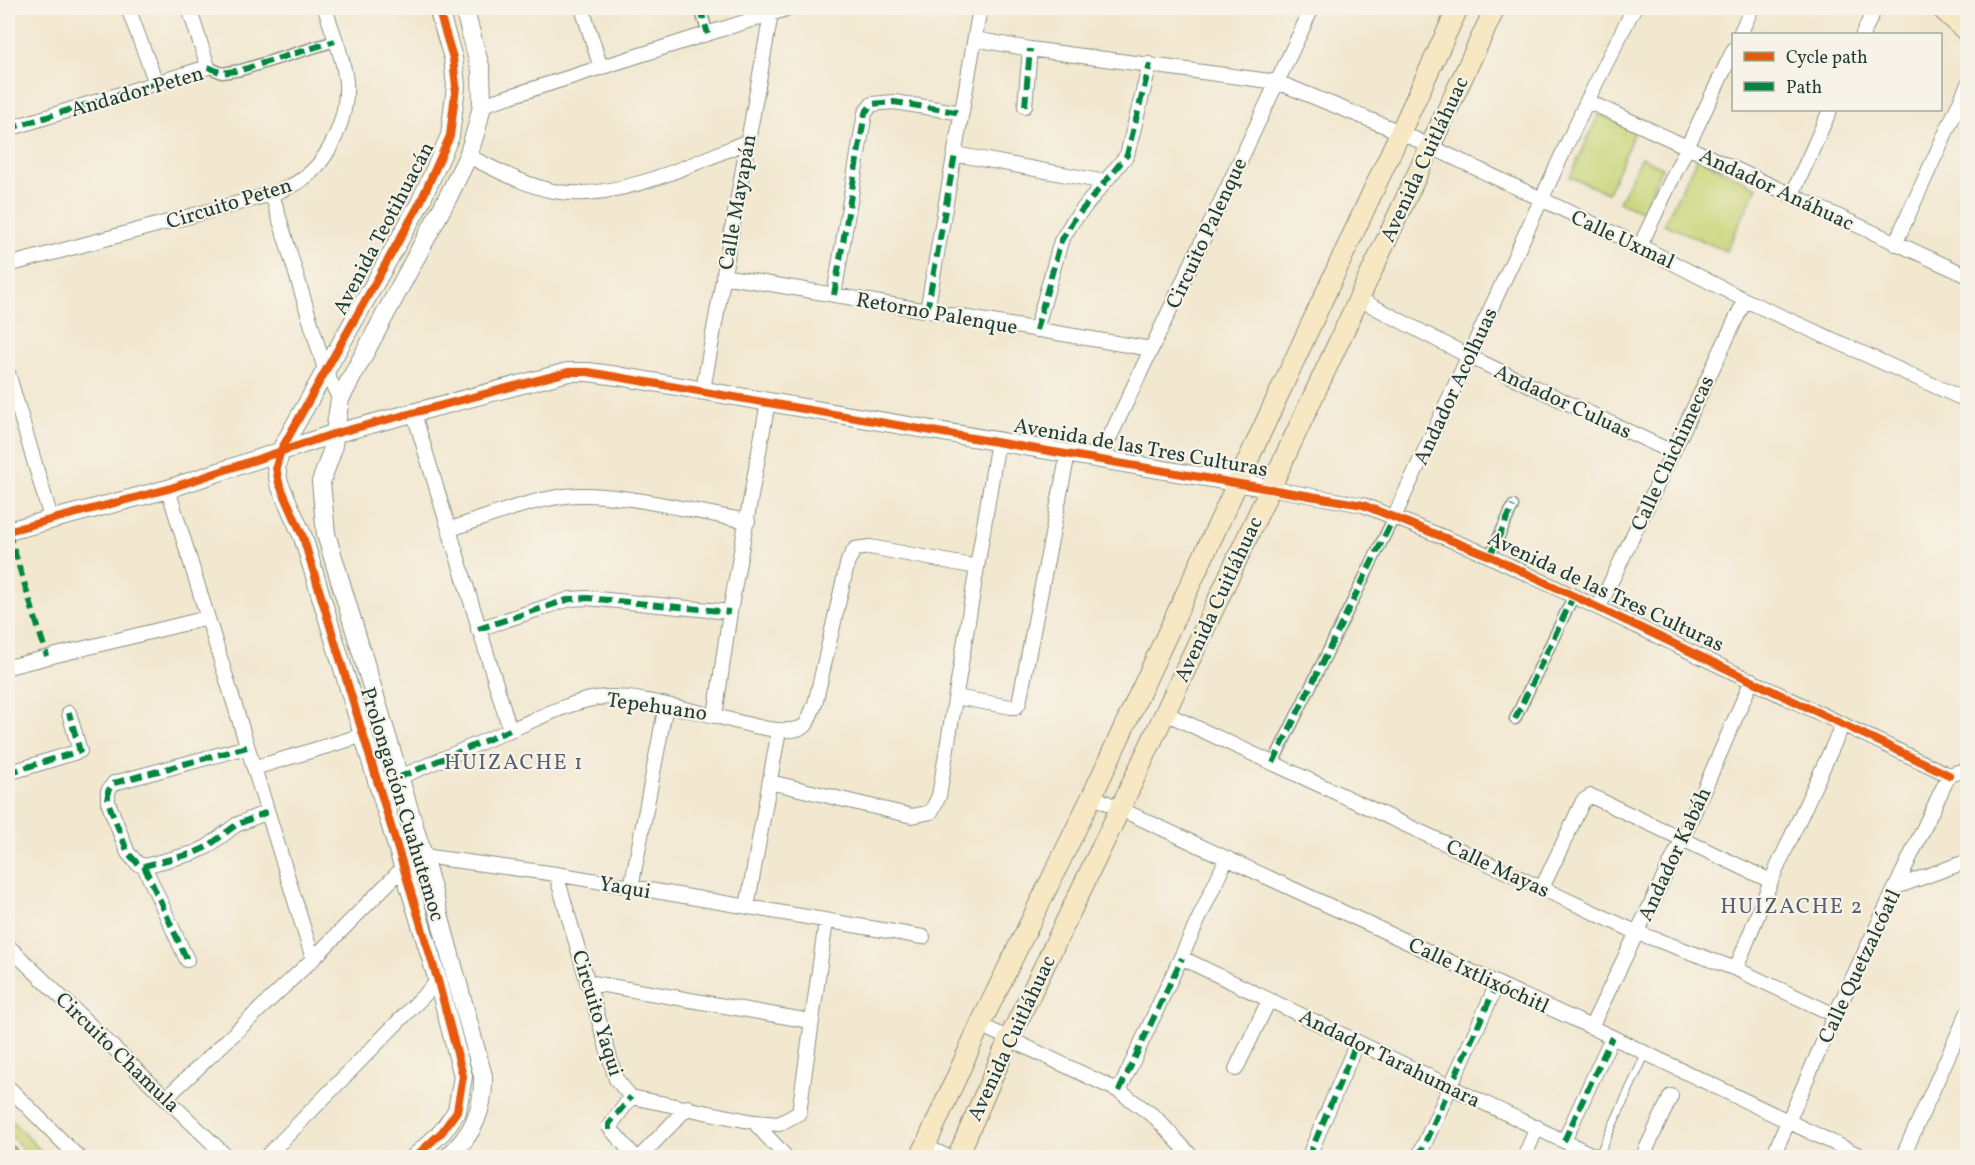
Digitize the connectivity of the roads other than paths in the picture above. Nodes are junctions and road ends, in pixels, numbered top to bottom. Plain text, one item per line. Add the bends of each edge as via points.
1 (128, 8) edge
2 (189, 8) edge
3 (325, 8) edge
4 (438, 8) edge
5 (464, 8) edge
6 (582, 8) edge
7 (700, 8) edge
8 (789, 8) edge
9 (980, 8) edge
10 (1312, 8) edge
11 (1458, 8) edge
12 (1495, 8) edge
13 (1634, 8) edge
14 (1752, 8) edge
15 (1875, 8) edge
16 (1941, 8) edge
17 (771, 14) junction
18 (1740, 33) edge
19 (1863, 33) edge
20 (1968, 33) edge
21 (708, 34) junction
22 (975, 39) junction
23 (335, 41) junction
24 (1030, 49) junction
25 (1732, 53) edge
26 (1150, 64) junction
27 (208, 67) junction
28 (601, 68) junction
29 (1277, 82) junction
30 (156, 83) junction
31 (1968, 84) edge
32 (1587, 101) junction
33 (482, 105) junction
34 (1025, 106) dead end
35 (1830, 111) edge
36 (962, 113) junction
37 (8, 129) edge
38 (1400, 132) junction
39 (748, 141) junction
40 (1430, 147) junction
41 (1689, 148) junction
42 (955, 154) junction
43 (468, 156) junction
44 (1105, 182) junction
45 (272, 194) junction
46 (1792, 195) junction
47 (1541, 200) junction
48 (1894, 244) junction
49 (1640, 246) junction
50 (8, 265) edge
51 (723, 276) junction
52 (1968, 276) edge
53 (834, 295) junction
54 (1359, 299) junction
55 (1745, 300) junction
56 (927, 311) junction
57 (1036, 330) junction
58 (1151, 349) junction
59 (1470, 357) junction
60 (326, 373) junction
61 (8, 374) edge
62 (702, 390) junction
63 (340, 399) junction
64 (1968, 401) edge
65 (768, 402) junction
66 (414, 414) junction
67 (333, 434) junction
68 (998, 441) junction
69 (281, 450) junction
70 (1672, 452) junction
71 (1068, 453) junction
72 (1100, 458) junction
73 (1238, 484) junction
74 (1269, 488) junction
75 (168, 489) junction
76 (1513, 506) dead end
77 (1394, 517) junction
78 (51, 518) junction
79 (748, 521) junction
80 (450, 529) junction
81 (8, 531) edge
82 (1490, 556) junction
83 (977, 567) junction
84 (1574, 595) junction
85 (1599, 607) junction
86 (730, 612) junction
87 (207, 618) junction
88 (478, 629) junction
89 (8, 667) edge
90 (1752, 680) junction
91 (956, 697) junction
92 (666, 705) junction
93 (69, 713) dead end
94 (1165, 713) junction
95 (715, 716) junction
96 (1515, 719) dead end
97 (1844, 724) junction
98 (510, 730) junction
99 (779, 730) junction
100 (364, 735) junction
101 (247, 747) junction
102 (1273, 763) junction
103 (254, 768) junction
104 (1968, 769) edge
105 (8, 773) edge
106 (1949, 775) junction
107 (400, 777) junction
108 (770, 782) junction
109 (1092, 796) junction
110 (1119, 809) junction
111 (267, 812) junction
112 (1682, 840) junction
113 (423, 856) junction
114 (1226, 860) junction
115 (1968, 861) edge
116 (141, 865) junction
117 (403, 868) junction
118 (556, 874) junction
119 (1771, 881) junction
120 (1896, 887) junction
121 (632, 888) junction
122 (1542, 888) junction
123 (747, 907) junction
124 (826, 921) junction
125 (1638, 933) junction
126 (923, 937) dead end
127 (8, 946) edge
128 (313, 958) junction
129 (1182, 958) junction
130 (187, 960) dead end
131 (1736, 969) junction
132 (438, 981) junction
133 (587, 982) junction
134 (1497, 984) junction
135 (1269, 1000) junction
136 (1968, 1012) edge
137 (1835, 1015) junction
138 (810, 1021) junction
139 (980, 1025) junction
140 (1591, 1027) junction
141 (1612, 1037) junction
142 (1009, 1039) junction
143 (1357, 1041) junction
144 (1646, 1053) junction
145 (1236, 1069) dead end
146 (8, 1087) edge
147 (1451, 1087) junction
148 (1119, 1091) junction
149 (631, 1096) junction
150 (1671, 1096) dead end
151 (167, 1097) junction
152 (688, 1107) junction
153 (1789, 1120) junction
154 (754, 1122) junction
155 (1537, 1127) junction
156 (1564, 1141) junction
157 (923, 1152) edge
158 (1598, 1157) edge
159 (79, 1158) edge
160 (228, 1158) edge
161 (265, 1158) edge
162 (414, 1158) edge
163 (447, 1158) edge
164 (638, 1158) edge
165 (787, 1158) edge
166 (950, 1158) edge
167 (957, 1158) edge
168 (1193, 1158) edge
169 (1308, 1158) edge
170 (1418, 1158) edge
171 (1524, 1158) edge
172 (1642, 1158) edge
173 (1772, 1158) edge
174 (1864, 1158) edge
175 (1902, 1158) edge

1 - 30 street
2 - 27 street
3 - 23 street, Circuito Peten
4 - 60 street, Avenida Teotihuacán via 453,58 456,86 450,136 420,203
5 - 33 street, Avenida Teotihuacán via 481,70
6 - 28 street
7 - 21 street
8 - 17 street
9 - 22 street
10 - 29 street, Circuito Palenque
11 - 38 main road, Avenida Cuitláhuac
12 - 40 main road, Avenida Cuitláhuac
13 - 32 street, Andador Acolhuas
14 - 18 street
15 - 19 street
16 - 20 main road
17 - 21 street
17 - 39 street, Calle Mayapán
21 - 28 street
22 - 24 street, Calle Uxmal
22 - 36 street
23 - 27 street, Andador Peten via 241,70 222,73
23 - 45 street, Circuito Peten via 346,82 338,130 315,169 301,181
24 - 26 street, Calle Uxmal
24 - 34 street
25 - 41 street
26 - 29 street, Calle Uxmal
26 - 44 street via 1131,145
27 - 30 street, Andador Peten
28 - 33 street
29 - 38 street, Calle Uxmal
29 - 58 street, Circuito Palenque
30 - 37 street, Andador Peten
31 - 48 street
32 - 41 street, Andador Anáhuac
32 - 47 street, Andador Acolhuas
33 - 43 street, Avenida Teotihuacán
35 - 46 street
36 - 42 street
36 - 53 street via 894,102 872,104 865,113
38 - 40 street, Calle Uxmal
38 - 73 main road, Avenida Cuitláhuac
39 - 43 street via 653,178 589,192 555,191 529,184
39 - 51 street, Calle Mayapán
40 - 47 street, Calle Uxmal
40 - 54 main road, Avenida Cuitláhuac
41 - 46 street, Andador Anáhuac
41 - 49 street
42 - 44 street
42 - 56 street
43 - 63 street, Avenida Teotihuacán
44 - 57 street via 1072,221 1061,241
45 - 50 street, Circuito Peten
45 - 60 street
46 - 48 street, Andador Anáhuac
47 - 49 street, Calle Uxmal
47 - 59 street, Andador Acolhuas
48 - 52 street, Andador Anáhuac
49 - 55 street, Calle Uxmal
51 - 53 street, Retorno Palenque
51 - 62 street, Calle Mayapán
53 - 56 street, Retorno Palenque
54 - 59 street, Andador Culuas
54 - 74 main road, Avenida Cuitláhuac
55 - 64 street, Calle Uxmal
55 - 70 street, Calle Chichimecas
56 - 57 street, Retorno Palenque
57 - 58 street, Retorno Palenque
58 - 72 street, Circuito Palenque
59 - 70 street, Andador Culuas
59 - 77 street, Andador Acolhuas
60 - 63 street
60 - 69 street, Avenida Teotihuacán
61 - 78 street
62 - 65 street, Avenida de las Tres Culturas
62 - 66 street, Avenida de las Tres Culturas via 568,372
63 - 67 street, Avenida Teotihuacán
65 - 68 street, Avenida de las Tres Culturas
65 - 79 street, Tepehuano
66 - 67 street, Avenida de las Tres Culturas
66 - 80 street
67 - 69 street, Avenida de las Tres Culturas
67 - 107 street, Prolongación Cuahutemoc via 332,451 321,482 326,534
68 - 71 street, Avenida de las Tres Culturas
68 - 83 street
69 - 75 street, Avenida de las Tres Culturas
69 - 100 street, Prolongación Cuahutemoc via 276,467 279,483 303,537
70 - 85 street, Calle Chichimecas
71 - 72 street, Avenida de las Tres Culturas
71 - 91 street via 1016,707
72 - 73 street, Avenida de las Tres Culturas
73 - 74 street, Avenida de las Tres Culturas
73 - 109 main road, Avenida Cuitláhuac
74 - 77 street, Avenida de las Tres Culturas via 1363,505
74 - 94 main road, Avenida Cuitláhuac
75 - 78 street
75 - 87 street
76 - 82 street
77 - 82 street, Avenida de las Tres Culturas
77 - 102 street, Andador Acolhuas
78 - 81 street
79 - 80 street via 624,500 567,496 537,501
79 - 86 street, Tepehuano
80 - 88 street
82 - 84 street, Avenida de las Tres Culturas
83 - 91 street
83 - 99 street via 870,546 855,549 848,561 812,711 801,728
84 - 85 street, Avenida de las Tres Culturas
84 - 96 street
85 - 90 street, Avenida de las Tres Culturas
86 - 88 street via 570,599
86 - 95 street, Tepehuano
87 - 89 street
87 - 101 street
88 - 98 street
90 - 97 street, Avenida de las Tres Culturas
90 - 112 street, Andador Kabáh
91 - 108 street via 939,796 931,812 912,816
92 - 95 street, Tepehuano
92 - 98 street, Tepehuano via 599,697
92 - 121 street
93 - 105 street via 80,751
94 - 102 street, Calle Mayas
94 - 110 main road, Avenida Cuitláhuac
95 - 99 street
97 - 106 street, Avenida de las Tres Culturas
97 - 119 street
98 - 107 street, Tepehuano
99 - 108 street
100 - 103 street
100 - 117 street, Prolongación Cuahutemoc
101 - 103 street
101 - 116 street via 114,783 108,791 108,802 128,853
102 - 122 street, Calle Mayas
103 - 111 street
104 - 106 street
106 - 120 street, Calle Quetzalcóatl
107 - 113 street, Prolongación Cuahutemoc
108 - 123 street
109 - 110 street, Calle Ixtlixóchitl
109 - 139 main road, Avenida Cuitláhuac
110 - 114 street, Calle Ixtlixóchitl
110 - 142 main road, Avenida Cuitláhuac
111 - 116 street via 236,825 194,853
111 - 128 street
112 - 119 street
112 - 122 street via 1591,796 1583,801
112 - 125 street, Andador Kabáh
113 - 117 street
113 - 118 street, Yaqui
113 - 163 street, Prolongación Cuahutemoc via 483,1076 480,1111 473,1128
114 - 129 street
114 - 134 street, Calle Ixtlixóchitl
115 - 120 street
116 - 130 street
117 - 128 street
117 - 132 street, Prolongación Cuahutemoc
118 - 121 street, Yaqui
118 - 133 street, Circuito Yaqui
119 - 131 street
120 - 137 street, Calle Quetzalcóatl
121 - 123 street, Yaqui
122 - 125 street, Calle Mayas
123 - 124 street, Yaqui
124 - 126 street
124 - 138 street, Circuito Yaqui
125 - 131 street, Calle Mayas
125 - 140 street, Andador Kabáh
127 - 151 street, Circuito Chamula
128 - 151 street
129 - 135 street, Andador Tarahumara
129 - 148 street
131 - 137 street, Calle Mayas
132 - 161 street
132 - 162 street, Prolongación Cuahutemoc via 463,1076 462,1091 457,1111 442,1132
133 - 138 street
133 - 149 street, Circuito Yaqui via 616,1079
134 - 140 street, Calle Ixtlixóchitl
134 - 147 street
135 - 143 street, Andador Tarahumara
135 - 145 street
136 - 175 street
137 - 153 street, Calle Quetzalcóatl
138 - 154 street, Circuito Yaqui via 799,1113 779,1124
139 - 142 street
139 - 157 main road, Avenida Cuitláhuac
140 - 141 street, Calle Ixtlixóchitl
141 - 144 street, Calle Ixtlixóchitl
141 - 156 street
142 - 148 street
142 - 167 main road, Avenida Cuitláhuac
143 - 147 street, Andador Tarahumara
143 - 169 street
144 - 153 street, Calle Ixtlixóchitl
144 - 158 lane
146 - 159 street
147 - 155 street, Andador Tarahumara
147 - 170 street
148 - 168 street via 1155,1118
149 - 152 street, Circuito Yaqui
149 - 164 street via 609,1127
150 - 172 street
151 - 160 street, Circuito Chamula
152 - 154 street, Circuito Yaqui
152 - 164 street
153 - 173 street, Calle Quetzalcóatl
153 - 174 street, Calle Ixtlixóchitl
154 - 165 street
155 - 156 street, Andador Tarahumara
155 - 171 street
156 - 158 street, Andador Tarahumara
157 - 166 street

